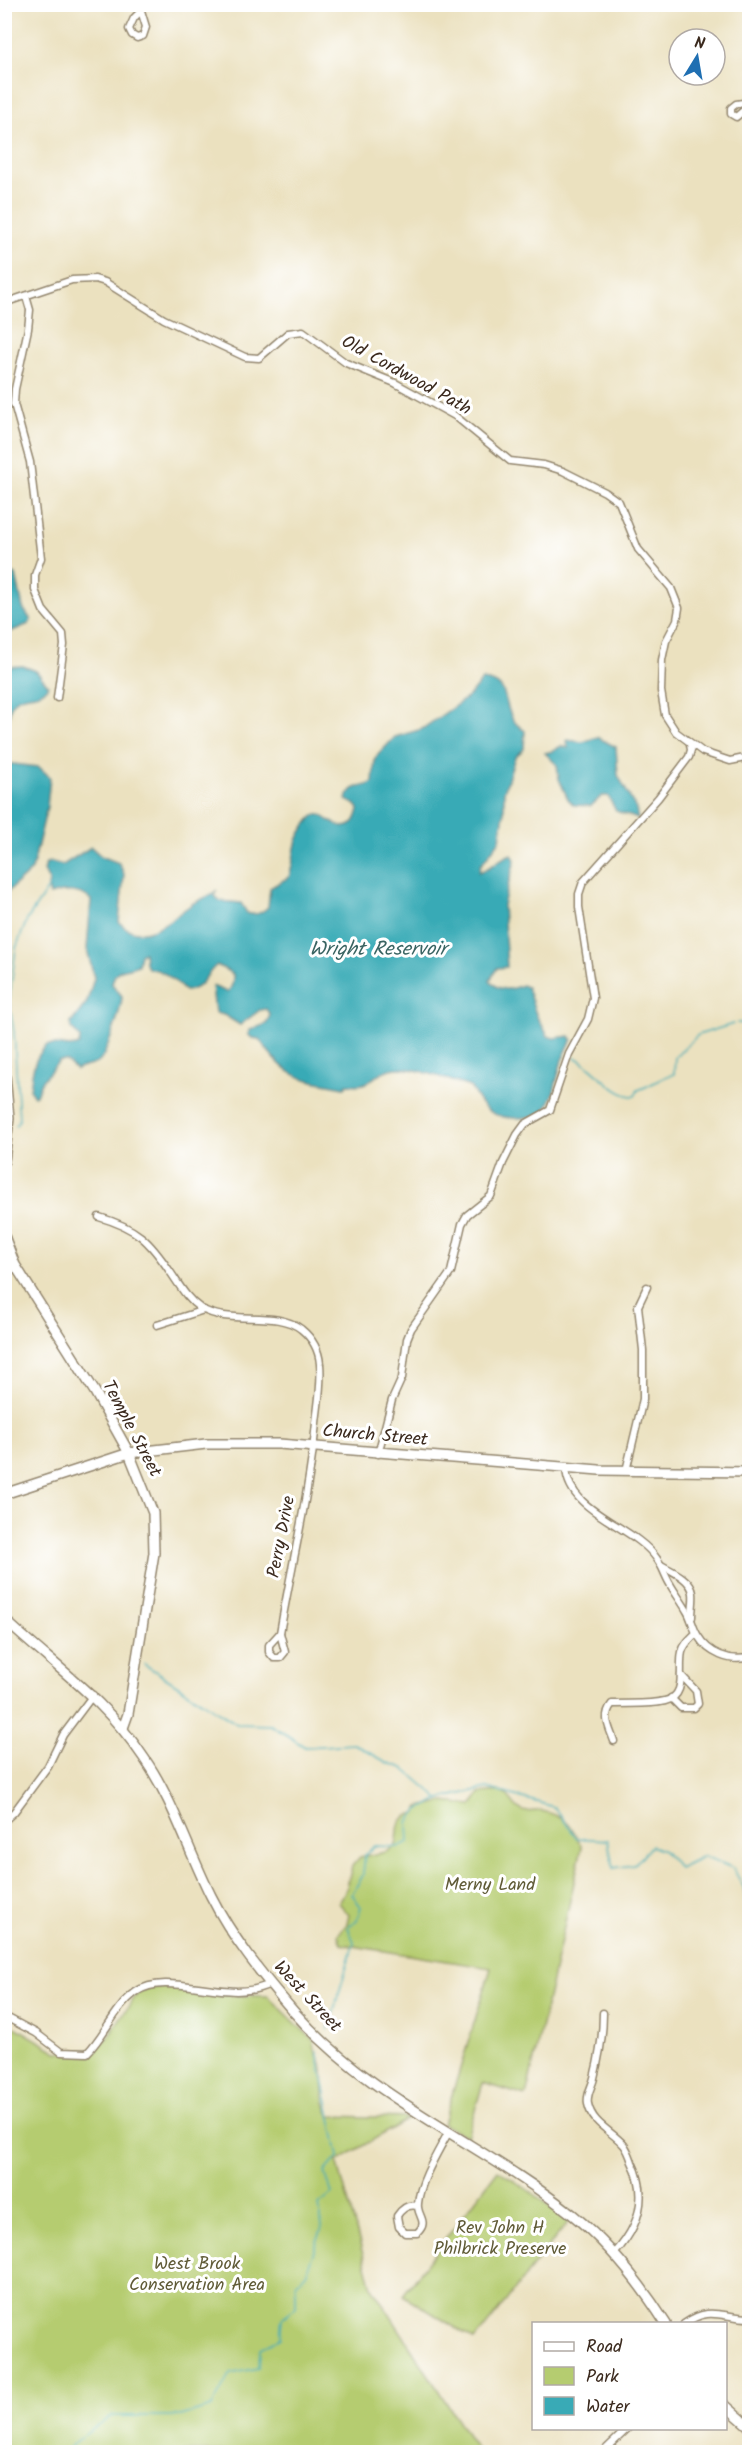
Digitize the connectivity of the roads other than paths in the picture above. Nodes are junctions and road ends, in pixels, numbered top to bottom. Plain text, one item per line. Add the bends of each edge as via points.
1 (26, 296) junction
2 (4, 303) edge
3 (57, 699) dead end
4 (689, 743) junction
5 (749, 758) edge
6 (4, 1065) edge
7 (6, 1139) edge
8 (4, 1161) edge
9 (99, 1216) dead end
10 (4, 1236) edge
11 (646, 1287) dead end
12 (204, 1310) junction
13 (157, 1325) dead end
14 (314, 1447) junction
15 (129, 1453) junction
16 (378, 1454) junction
17 (566, 1468) junction
18 (626, 1471) junction
19 (750, 1472) edge
20 (4, 1494) edge
21 (661, 1565) junction
22 (4, 1619) edge
23 (692, 1620) junction
24 (280, 1633) dead end
25 (696, 1633) junction
26 (750, 1657) edge
27 (681, 1675) junction
28 (93, 1695) junction
29 (671, 1698) junction
30 (123, 1728) junction
31 (614, 1741) dead end
32 (4, 1821) edge
33 (270, 1983) junction
34 (603, 2013) dead end
35 (4, 2016) edge
36 (448, 2133) junction
37 (417, 2206) junction
38 (614, 2254) junction
39 (750, 2318) edge
40 (665, 2322) edge
41 (687, 2322) edge
42 (727, 2407) edge
43 (750, 2427) edge
44 (626, 2430) edge
45 (603, 2452) edge

1 - 2 street, Old Cordwood Path
1 - 3 street via 30,310 28,329 14,404 30,462 40,548 35,590 44,610 63,634
1 - 4 street, Old Cordwood Path via 78,279 100,280 164,319 253,359 265,355 288,333 303,332 346,363 395,383 454,416 510,461 563,471 605,492 619,502 638,549 671,588 677,602 677,620 662,660 661,691 665,715
4 - 5 street, Old Cordwood Path via 721,759
4 - 16 street via 692,750 687,760 581,886 579,907 593,987 588,1019 569,1054 550,1110 525,1124 503,1163 491,1196 467,1215 459,1228 451,1272 407,1339 402,1378
6 - 7 main road via 9,1101
7 - 8 main road
9 - 12 street via 140,1234 186,1296
10 - 15 main road, Temple Street via 15,1265
11 - 18 street via 638,1306 643,1399
12 - 13 street
12 - 14 street, Perry Drive via 285,1322 311,1339 320,1364
14 - 15 main road, Church Street via 206,1444
14 - 16 main road, Church Street
14 - 24 street, Perry Drive
15 - 20 main road, Church Street
15 - 30 main road, Temple Street via 151,1507 155,1536
16 - 17 main road, Church Street
17 - 18 main road, Church Street
17 - 21 street via 576,1496 631,1533
18 - 19 main road, Church Street
21 - 23 street
21 - 23 street via 692,1587
22 - 28 main road, West Street
23 - 25 street
25 - 26 street via 706,1646 722,1656
25 - 27 street via 682,1652
27 - 29 street via 680,1689
27 - 29 street via 696,1691 698,1704 681,1708
28 - 30 main road, West Street
28 - 32 street via 63,1735 48,1766
29 - 31 street via 612,1704 606,1716
30 - 33 main road, West Street via 170,1802 227,1925
33 - 35 street via 258,1990 241,1992 167,1984 147,1987 128,2000 87,2053 61,2052
33 - 36 main road, West Street via 313,2031 353,2067
34 - 38 street via 587,2102 599,2124 625,2147 642,2190 635,2224
36 - 37 street
36 - 38 main road, West Street via 550,2198
37 - 37 street via 423,2225 417,2233 405,2233 399,2228 398,2216 403,2208
38 - 40 main road, West Street
39 - 41 street via 714,2312
42 - 43 main road
44 - 45 street

